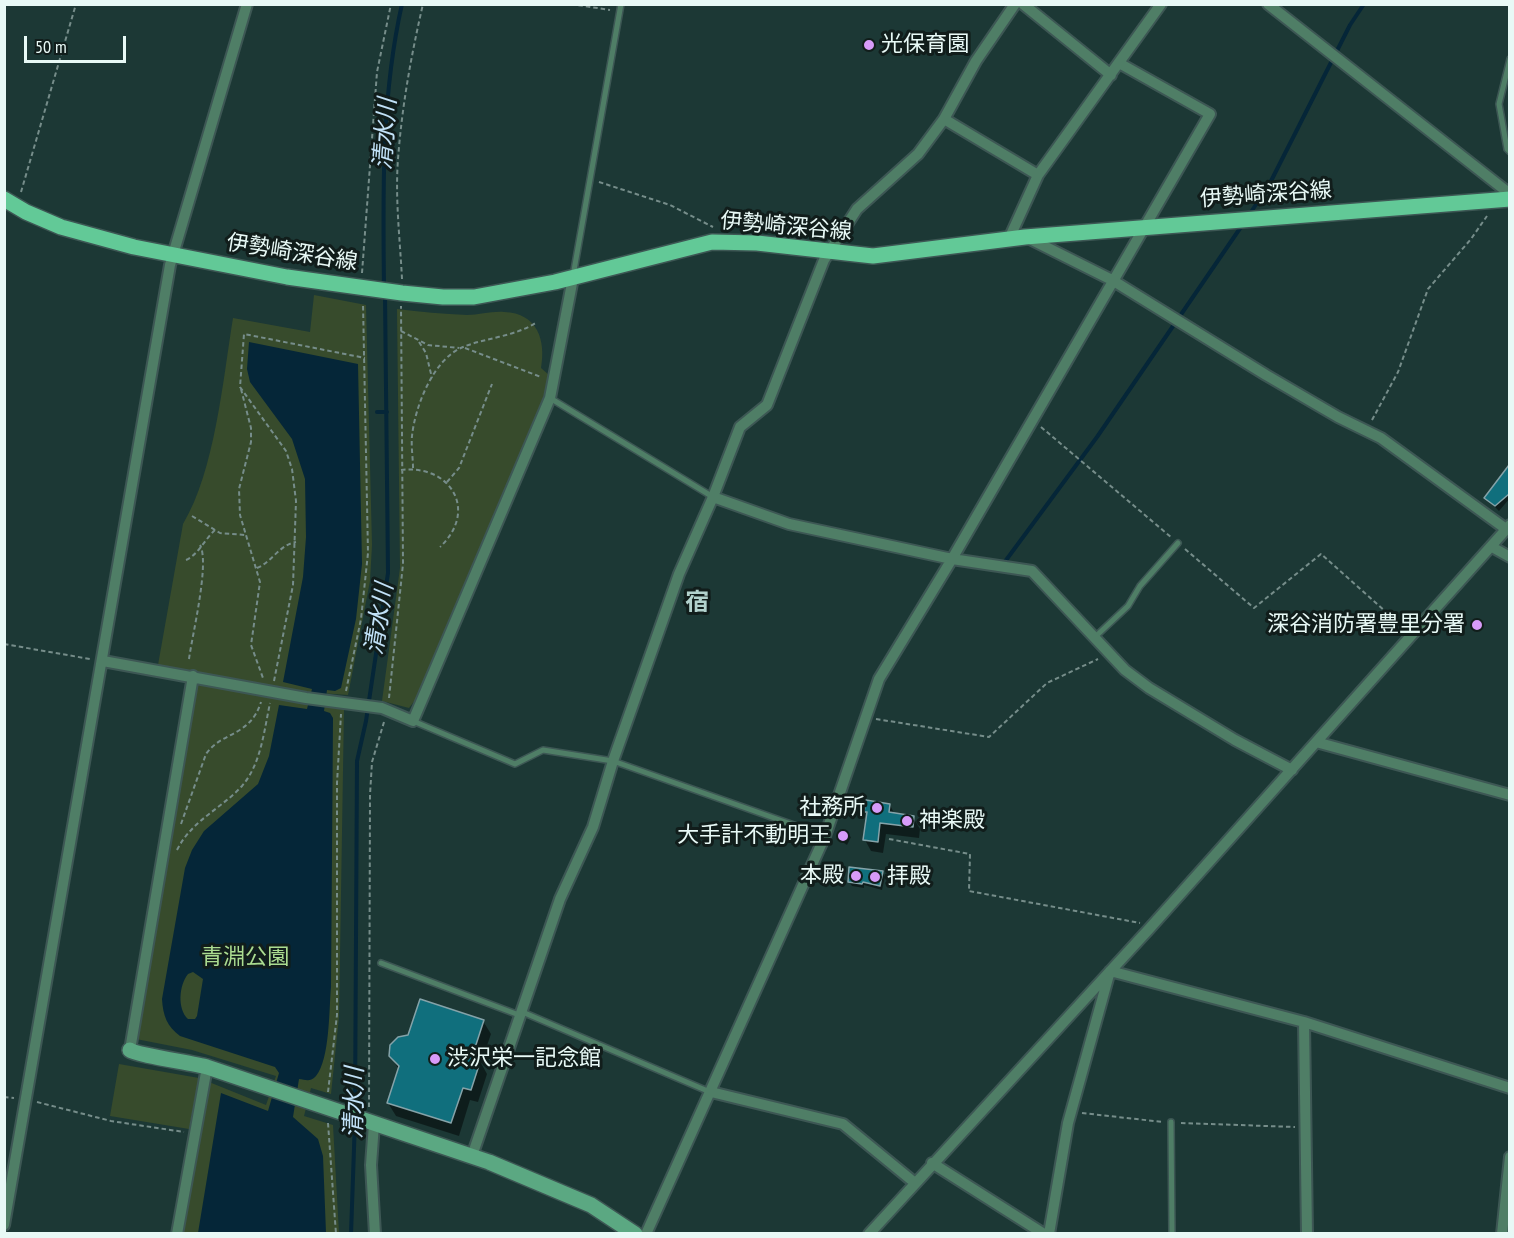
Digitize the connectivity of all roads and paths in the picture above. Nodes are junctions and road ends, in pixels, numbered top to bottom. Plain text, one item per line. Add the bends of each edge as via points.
1 (76, 4) edge
2 (247, 4) edge
3 (391, 4) edge
4 (423, 4) edge
5 (571, 4) edge
6 (621, 4) edge
7 (1015, 4) edge
8 (1023, 4) edge
9 (1161, 4) edge
10 (1268, 4) edge
11 (620, 12) junction
12 (1509, 59) edge
13 (1119, 63) junction
14 (1111, 75) junction
15 (944, 119) junction
16 (1509, 152) edge
17 (1038, 175) junction
18 (590, 180) junction
19 (1505, 198) edge
20 (10, 202) edge
21 (1142, 228) junction
22 (1025, 237) junction
23 (1009, 239) junction
24 (732, 241) junction
25 (828, 252) junction
26 (174, 255) junction
27 (573, 278) junction
28 (1112, 280) junction
29 (364, 292) junction
30 (400, 297) junction
31 (537, 322) dead end
32 (401, 331) junction
33 (417, 340) junction
34 (460, 348) junction
35 (365, 358) junction
36 (432, 378) junction
37 (543, 378) dead end
38 (492, 384) dead end
39 (240, 387) junction
40 (550, 398) junction
41 (1032, 419) junction
42 (1366, 430) junction
43 (413, 468) junction
44 (401, 470) junction
45 (447, 482) junction
46 (713, 497) junction
47 (192, 516) dead end
48 (1508, 527) edge
49 (215, 530) junction
50 (245, 535) junction
51 (297, 542) junction
52 (1178, 543) junction
53 (200, 545) junction
54 (441, 547) dead end
55 (1492, 547) junction
56 (1509, 557) edge
57 (952, 559) junction
58 (186, 560) dead end
59 (257, 568) junction
60 (1413, 635) junction
61 (1095, 637) junction
62 (4, 644) edge
63 (1110, 654) junction
64 (189, 659) dead end
65 (103, 661) junction
66 (193, 676) junction
67 (263, 684) dead end
68 (273, 685) dead end
69 (346, 692) dead end
70 (261, 696) dead end
71 (271, 698) dead end
72 (342, 704) junction
73 (385, 709) junction
74 (865, 717) junction
75 (413, 721) junction
76 (1316, 742) junction
77 (612, 762) junction
78 (1292, 770) junction
79 (1509, 795) edge
80 (179, 828) dead end
81 (825, 836) junction
82 (176, 837) dead end
83 (889, 839) dead end
84 (181, 843) junction
85 (174, 857) dead end
86 (1149, 929) junction
87 (381, 963) dead end
88 (1110, 971) junction
89 (519, 1013) junction
90 (1304, 1022) junction
91 (130, 1050) joint
92 (207, 1067) junction
93 (1509, 1088) edge
94 (711, 1092) junction
95 (4, 1097) edge
96 (26, 1100) junction
97 (326, 1108) junction
98 (1070, 1112) junction
99 (370, 1118) junction
100 (1171, 1122) junction
101 (1305, 1127) junction
102 (194, 1134) junction
103 (472, 1156) junction
104 (1509, 1157) edge
105 (932, 1164) junction
106 (915, 1183) junction
107 (4, 1225) edge
108 (177, 1233) edge
109 (336, 1233) edge
110 (375, 1233) edge
111 (635, 1233) edge
112 (646, 1233) edge
113 (869, 1233) edge
114 (1046, 1233) edge
115 (1172, 1233) edge
116 (1307, 1233) edge
117 (1502, 1233) edge

1 - 20 path
2 - 26 street
3 - 29 path via 377,72
4 - 30 path via 406,78 398,161
5 - 11 path
6 - 11 lane
7 - 15 street via 976,61
8 - 14 street
9 - 13 street
10 - 19 street
11 - 18 lane
12 - 16 lane via 1499,104
13 - 14 street
13 - 21 street via 1210,114
14 - 17 street
15 - 17 street
15 - 25 street via 918,154 857,209
17 - 23 street
18 - 24 path via 670,205 726,232
18 - 27 lane
19 - 21 main road, 伊勢崎深谷線
19 - 42 path via 1428,289 1398,372
20 - 26 main road, 伊勢崎深谷線 via 75,232
21 - 22 main road, 伊勢崎深谷線
21 - 28 street
22 - 23 main road, 伊勢崎深谷線
22 - 28 street
23 - 25 main road, 伊勢崎深谷線 via 873,256
24 - 25 main road, 伊勢崎深谷線
24 - 27 main road, 伊勢崎深谷線 via 694,245
25 - 46 street via 767,405 740,427
26 - 29 main road, 伊勢崎深谷線
26 - 65 street
27 - 30 main road, 伊勢崎深谷線 via 474,297
27 - 40 street
28 - 41 street
28 - 42 street via 1266,375
29 - 30 main road, 伊勢崎深谷線
29 - 35 path
30 - 32 path
31 - 34 path
32 - 33 path
32 - 44 path
33 - 34 path
33 - 36 path via 426,353
34 - 36 path
34 - 37 path via 477,350
35 - 39 path via 244,334
35 - 69 path via 368,553 361,619
36 - 43 path via 412,436
38 - 45 path via 459,468
39 - 50 path via 251,428 239,489
39 - 51 path via 286,451 295,486
40 - 46 lane
40 - 75 street
41 - 52 path
41 - 57 street
42 - 48 street
43 - 44 path
43 - 45 path via 429,471
44 - 73 path via 403,564
45 - 54 path via 458,506 453,532
46 - 57 street via 789,524
46 - 77 street via 679,574
47 - 49 path
48 - 55 street
49 - 50 path
49 - 53 path
50 - 59 path
51 - 59 path via 286,544
51 - 68 path via 293,585
52 - 60 path via 1254,608 1321,554
52 - 61 lane via 1140,586 1128,606
53 - 58 path via 192,558
53 - 64 path via 203,568
55 - 56 street
55 - 60 street
57 - 61 street via 1032,571
57 - 74 street via 879,679
59 - 67 path via 259,602 251,645
60 - 76 street
61 - 63 street
62 - 65 path
63 - 74 path via 1047,683 989,737
63 - 78 street via 1149,688
65 - 66 street
65 - 96 street
66 - 72 street
66 - 91 street
70 - 80 path via 257,712 246,726 206,754
71 - 84 path via 251,772 242,785 194,825
72 - 73 street
72 - 97 path via 337,783 337,1015
73 - 75 street
73 - 99 path via 372,762 370,795
74 - 81 street
75 - 77 lane via 509,763 515,764 543,750
76 - 78 street
76 - 79 street
77 - 81 lane
77 - 89 street via 593,827 560,899
78 - 86 street
81 - 94 street
82 - 84 path
83 - 86 path via 970,854 969,891 1136,920
84 - 85 path
86 - 88 street
87 - 89 lane
88 - 90 street
88 - 98 street
88 - 105 street
89 - 94 lane
89 - 103 street
90 - 93 street
90 - 101 street
91 - 92 street
92 - 97 street
92 - 102 street
94 - 106 street via 843,1124
94 - 112 street
95 - 96 path
96 - 102 path
96 - 107 street
97 - 99 street
97 - 109 path
98 - 100 path
98 - 114 street
99 - 103 street
99 - 110 street
100 - 101 path
100 - 115 lane
101 - 116 street
102 - 108 street
103 - 111 street via 591,1205
104 - 117 street
105 - 106 street
105 - 114 street
106 - 113 street

